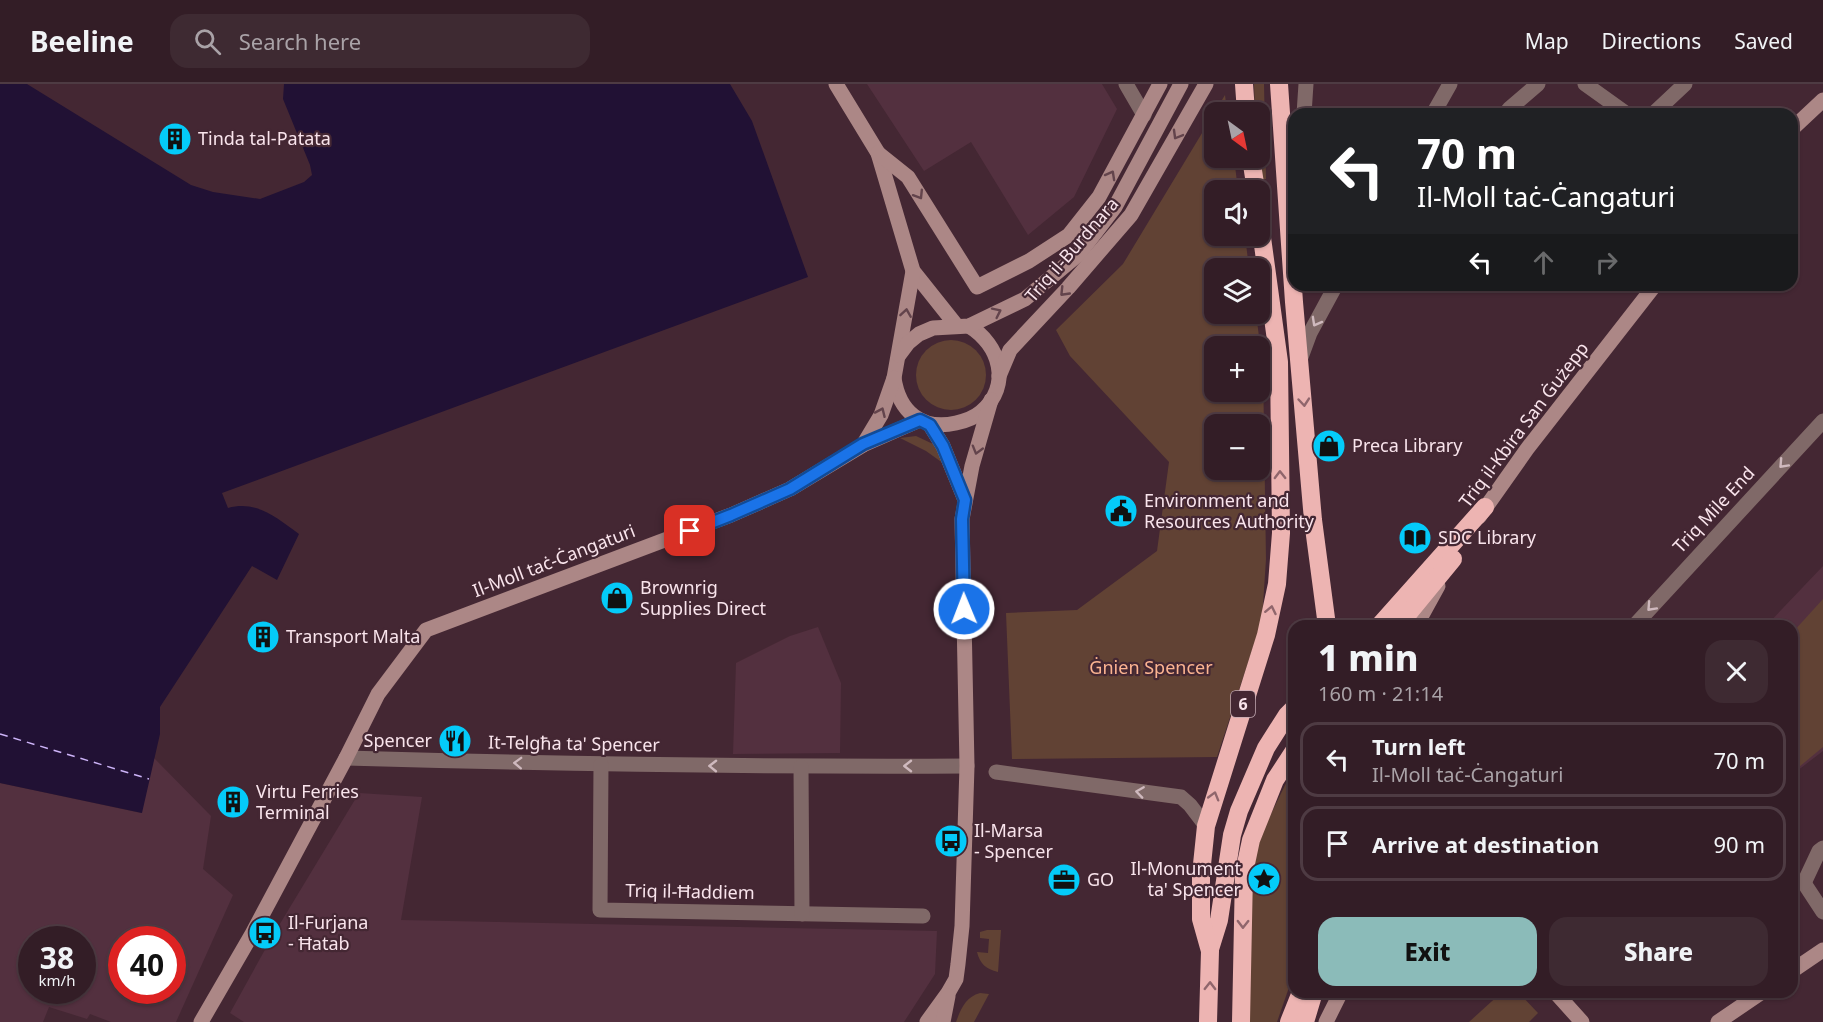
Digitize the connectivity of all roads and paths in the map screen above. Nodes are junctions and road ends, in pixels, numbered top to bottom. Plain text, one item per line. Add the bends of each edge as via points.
1 (836, 84) edge
2 (1125, 84) edge
3 (1160, 84) edge
4 (1181, 84) edge
5 (1206, 84) edge
6 (1244, 84) edge
7 (1279, 84) edge
8 (1306, 84) edge
9 (1450, 84) edge
10 (1538, 84) edge
11 (1585, 84) edge
12 (1685, 84) edge
13 (1823, 100) edge
14 (1245, 102) edge
15 (1304, 108) edge
16 (1436, 108) edge
17 (1510, 108) edge
18 (1619, 108) edge
19 (1659, 108) edge
20 (1144, 115) junction
21 (1798, 123) edge
22 (878, 153) junction
23 (1288, 188) edge
24 (1263, 246) edge
25 (913, 271) junction
26 (1294, 291) edge
27 (1333, 291) edge
28 (1650, 291) edge
29 (963, 325) junction
30 (899, 355) junction
31 (1300, 360) junction
32 (999, 376) junction
33 (894, 378) junction
34 (991, 400) junction
35 (1823, 421) edge
36 (925, 422) junction
37 (863, 444) junction
38 (965, 500) junction
39 (1485, 507) junction
40 (1453, 559) junction
41 (1326, 620) edge
42 (1384, 620) edge
43 (1403, 620) edge
44 (1419, 620) edge
45 (1640, 620) edge
46 (1288, 714) edge
47 (1288, 732) edge
48 (346, 758) junction
49 (1288, 760) edge
50 (601, 765) junction
51 (967, 766) junction
52 (801, 767) junction
53 (996, 772) dead end
54 (1246, 791) junction
55 (1206, 826) junction
56 (1823, 848) edge
57 (1798, 883) edge
58 (1823, 912) edge
59 (802, 914) junction
60 (923, 916) dead end
61 (1823, 950) edge
62 (1210, 951) junction
63 (1798, 967) edge
64 (948, 993) junction
65 (1299, 998) edge
66 (1312, 998) edge
67 (1338, 998) edge
68 (1560, 998) edge
69 (1753, 998) edge
70 (201, 1022) edge
71 (927, 1022) edge
72 (944, 1022) edge
73 (1208, 1022) edge
74 (1241, 1022) edge
75 (1289, 1022) edge
76 (1305, 1022) edge
77 (1326, 1022) edge
78 (1582, 1022) edge
79 (1718, 1022) edge

1 - 22 street
2 - 20 street
3 - 20 street
29 -> 4 street via 1025,298 1079,254 1115,207
5 -> 32 street, Triq il-Burdnara via 1131,215 1010,350
6 - 14 highway
7 - 23 highway
8 - 15 street
9 - 16 street
10 - 17 street
11 - 18 street
12 - 19 street
13 - 21 street
22 -> 20 street via 908,177 977,287 1069,235 1099,197
22 - 25 street
55 -> 24 highway, 6 via 1266,635 1277,584 1281,533 1279,362
25 - 29 street
30 -> 25 street
26 - 31 highway
27 -> 31 street
28 - 39 street, Triq il-Kbira San Ġużepp
29 - 30 street via 933,328 919,334
29 - 32 street via 982,334 994,349
30 - 33 street
31 -> 41 highway via 1313,520
32 - 34 street
33 - 36 street via 901,402 909,413
37 -> 33 street, Il-Moll taċ-Ċangaturi via 881,415
34 - 36 street via 967,420 951,424
34 -> 38 street
35 -> 45 street, Triq Mile End
36 - 37 street, Il-Moll taċ-Ċangaturi
36 - 38 street via 943,446
37 - 48 street, Il-Moll taċ-Ċangaturi via 790,489 731,515 426,630 378,694
38 - 51 street via 962,519
39 - 40 street, Triq il-Kbira San Ġużepp
39 - 42 highway
40 - 43 highway
40 - 44 street, Triq il-Kbira San Ġużepp
46 - 54 highway, 6 via 1266,748
47 - 54 highway, 6
50 -> 48 street, It-Telgħa ta' Spencer
48 - 70 street, Il-Moll taċ-Ċangaturi
49 -> 74 highway via 1275,780 1251,840 1244,873
52 -> 50 street, It-Telgħa ta' Spencer
50 - 59 street, Triq il-Ħaddiem via 600,909
51 -> 52 street, It-Telgħa ta' Spencer
51 - 64 street via 962,926 956,979
52 - 59 street
55 -> 53 street via 1181,798
54 - 62 highway, 6 via 1232,835 1219,920
55 - 62 highway, 6 via 1202,919
56 - 57 street
57 - 58 street
59 - 60 street, Triq il-Ħaddiem
61 - 63 street
73 -> 62 highway, 6
64 - 71 street
64 - 72 street
65 - 75 highway
66 - 76 highway
67 - 77 street
68 - 78 street
69 - 79 street

